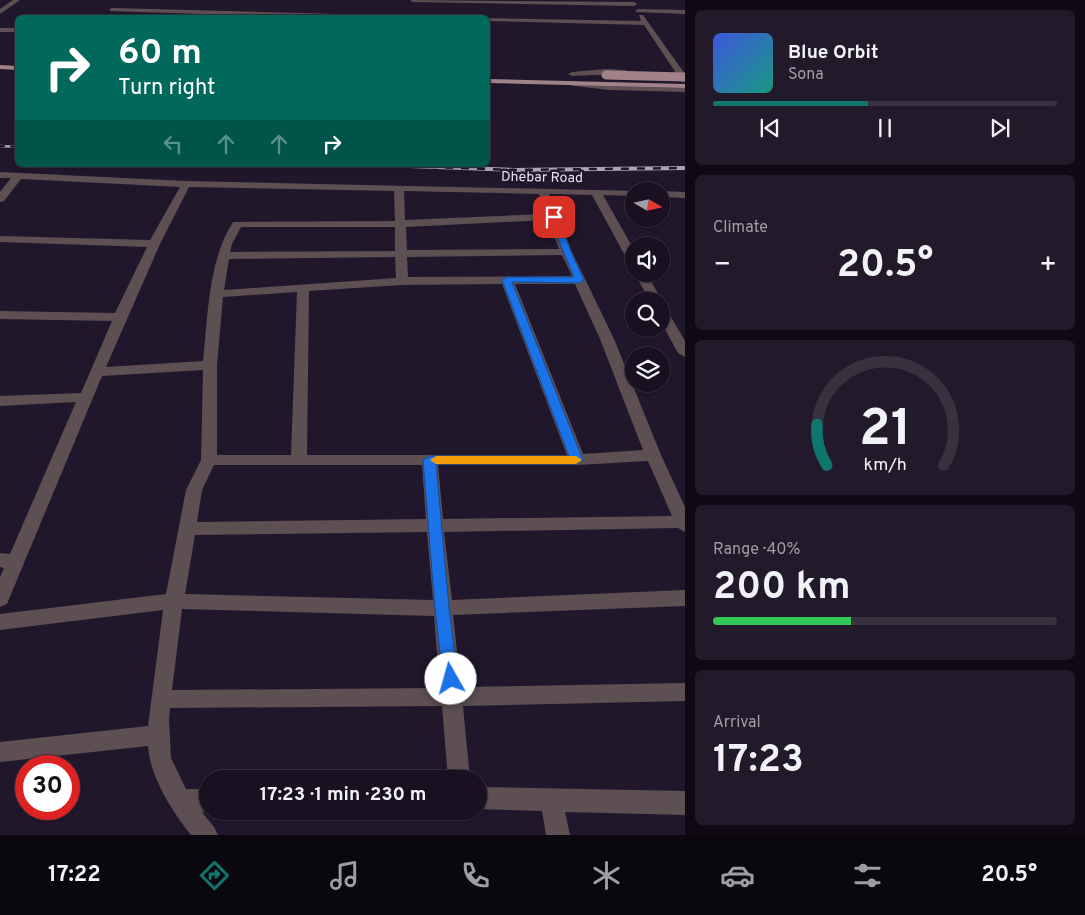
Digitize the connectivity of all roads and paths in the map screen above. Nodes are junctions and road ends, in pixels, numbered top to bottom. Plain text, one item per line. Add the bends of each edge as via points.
1 (17, 0) edge
2 (413, 0) edge
3 (516, 1) edge
4 (632, 2) edge
5 (210, 6) dead end
6 (403, 9) dead end
7 (112, 10) dead end
8 (638, 11) junction
9 (0, 12) edge
10 (685, 12) edge
11 (203, 15) edge
12 (402, 15) edge
13 (490, 19) edge
14 (526, 20) junction
15 (646, 23) junction
16 (0, 30) edge
17 (15, 30) edge
18 (0, 60) edge
19 (15, 60) edge
20 (0, 67) edge
21 (15, 68) edge
22 (563, 74) dead end
23 (572, 74) junction
24 (684, 76) edge
25 (490, 81) edge
26 (575, 84) junction
27 (685, 86) edge
28 (685, 90) edge
29 (64, 167) edge
30 (0, 175) edge
31 (19, 176) junction
32 (56, 177) junction
33 (186, 184) junction
34 (399, 188) junction
35 (544, 192) junction
36 (596, 192) junction
37 (625, 193) edge
38 (670, 194) edge
39 (685, 195) edge
40 (0, 199) edge
41 (554, 217) junction
42 (400, 224) junction
43 (0, 239) edge
44 (154, 244) junction
45 (625, 244) edge
46 (566, 252) junction
47 (401, 255) junction
48 (224, 256) junction
49 (507, 280) junction
50 (580, 280) junction
51 (402, 281) junction
52 (303, 288) junction
53 (217, 294) junction
54 (0, 315) edge
55 (120, 317) junction
56 (670, 326) edge
57 (685, 354) edge
58 (210, 365) junction
59 (98, 372) junction
60 (87, 397) junction
61 (0, 401) edge
62 (653, 456) junction
63 (299, 459) junction
64 (209, 460) junction
65 (430, 460) junction
66 (576, 460) junction
67 (684, 524) edge
68 (436, 526) junction
69 (187, 529) junction
70 (8, 561) edge
71 (685, 598) edge
72 (0, 599) edge
73 (174, 601) junction
74 (442, 608) junction
75 (0, 622) edge
76 (685, 692) edge
77 (453, 697) junction
78 (162, 699) junction
79 (159, 735) junction
80 (0, 752) edge
81 (458, 770) edge
82 (487, 798) edge
83 (551, 799) junction
84 (179, 800) junction
85 (199, 800) edge
86 (685, 803) edge
87 (206, 835) edge
88 (558, 835) edge

1 - 9 street
2 - 3 street
3 - 4 street
3 - 14 street
4 - 8 street
5 - 11 street
6 - 12 street
7 - 11 street
8 - 10 street
8 - 15 street
13 - 14 street
14 - 15 street
15 - 24 street
16 - 17 street
18 - 19 main road
20 - 21 main road
22 - 23 main road
23 - 24 main road, bridge
23 - 24 street via 606,71
25 - 26 main road
26 - 27 main road
26 - 28 street
29 - 32 street
30 - 31 street, Dhebar Road
31 - 32 street, Dhebar Road
31 - 40 street
32 - 33 street, Dhebar Road via 81,174
33 - 34 street, Dhebar Road
33 - 44 street
34 - 35 street, Dhebar Road
34 - 42 street
35 - 36 street, Dhebar Road
35 - 41 street
36 - 37 street, Dhebar Road
36 - 45 street
38 - 39 street
41 - 42 street
41 - 46 street
42 - 47 street
42 - 48 street via 238,224 226,244
43 - 44 street
44 - 55 street
46 - 47 street
46 - 50 street
47 - 48 street
47 - 51 street
48 - 53 street
49 - 50 street
49 - 51 street
49 - 66 street
50 - 62 street
51 - 52 street
52 - 53 street
52 - 63 street
53 - 58 street
54 - 55 street
55 - 59 street
56 - 57 street
58 - 59 street
58 - 64 street
59 - 60 street
60 - 61 street
60 - 70 street
62 - 66 street
62 - 67 street
63 - 64 street
63 - 65 street
64 - 69 street via 194,490
65 - 66 street
65 - 68 street
67 - 68 street
68 - 69 street
68 - 74 street
69 - 73 street
70 - 72 street
71 - 74 street
73 - 74 street
73 - 75 street
73 - 78 street
74 - 77 street
76 - 77 street
77 - 78 street
77 - 81 street
78 - 79 street
79 - 80 street
79 - 84 street via 160,758
82 - 83 street
83 - 86 street
83 - 88 street
84 - 85 street
84 - 87 street

